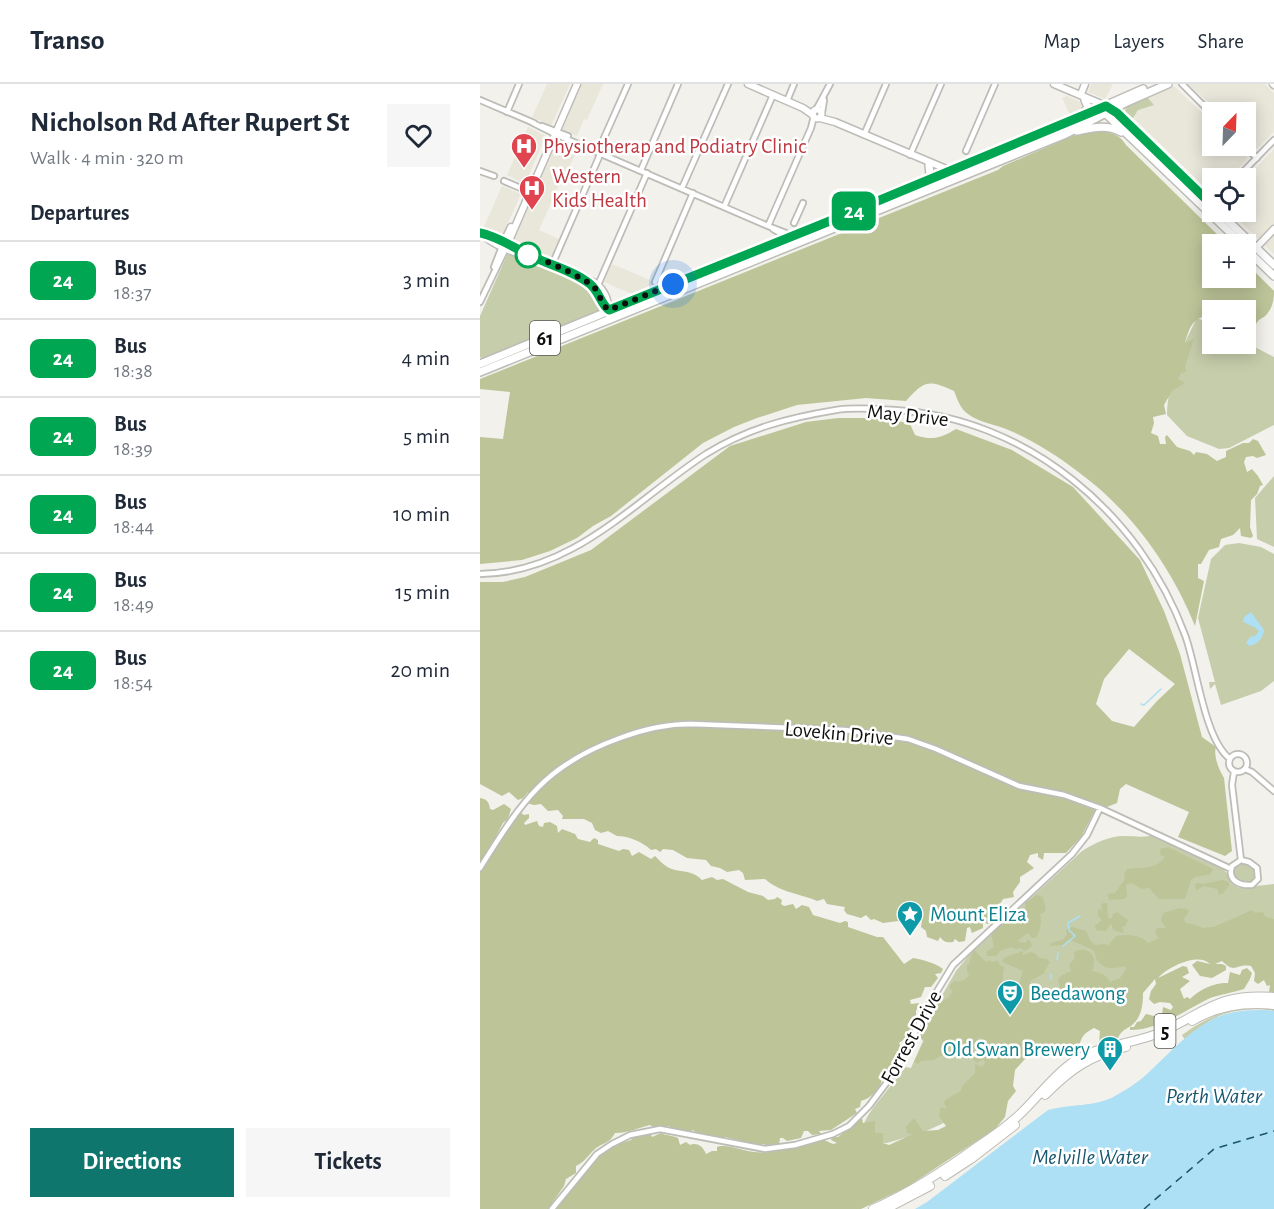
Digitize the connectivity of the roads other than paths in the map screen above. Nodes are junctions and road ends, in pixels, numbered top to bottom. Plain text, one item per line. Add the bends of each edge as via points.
1 (519, 84) edge
2 (575, 84) edge
3 (628, 84) edge
4 (678, 84) edge
5 (728, 84) edge
6 (748, 84) edge
7 (794, 84) edge
8 (830, 84) edge
9 (886, 84) edge
10 (941, 84) edge
11 (996, 84) edge
12 (1054, 84) edge
13 (1085, 84) edge
14 (1157, 84) edge
15 (1168, 84) edge
16 (1182, 84) edge
17 (773, 95) junction
18 (1083, 97) junction
19 (480, 100) edge
20 (787, 101) junction
21 (1127, 102) junction
22 (1202, 104) edge
23 (1106, 109) junction
24 (507, 112) junction
25 (818, 114) junction
26 (1081, 117) junction
27 (1122, 118) junction
28 (554, 132) junction
29 (1066, 134) junction
30 (864, 135) junction
31 (1274, 140) edge
32 (1144, 150) junction
33 (966, 151) dead end
34 (599, 152) junction
35 (910, 155) junction
36 (1257, 158) joint
37 (927, 163) junction
38 (1247, 168) edge
39 (640, 170) junction
40 (480, 171) edge
41 (948, 172) junction
42 (647, 173) junction
43 (970, 173) junction
44 (494, 176) dead end
45 (504, 181) dead end
46 (927, 181) junction
47 (682, 188) junction
48 (529, 191) junction
49 (693, 193) junction
50 (1202, 197) edge
51 (1202, 198) edge
52 (803, 203) dead end
53 (724, 207) junction
54 (1225, 222) edge
55 (1227, 222) edge
56 (794, 223) dead end
57 (768, 226) junction
58 (1274, 229) edge
59 (480, 233) edge
60 (1236, 234) edge
61 (1237, 234) edge
62 (787, 238) junction
63 (1256, 242) edge
64 (797, 244) junction
65 (505, 245) junction
66 (786, 248) junction
67 (1256, 253) edge
68 (1256, 257) edge
69 (552, 265) junction
70 (1274, 265) edge
71 (1274, 276) edge
72 (582, 278) junction
73 (655, 282) dead end
74 (598, 285) junction
75 (480, 302) edge
76 (609, 310) junction
77 (618, 316) junction
78 (607, 321) junction
79 (480, 364) edge
80 (480, 372) edge
81 (480, 574) edge
82 (1230, 759) junction
83 (1245, 769) junction
84 (1234, 772) junction
85 (1274, 792) edge
86 (1100, 808) junction
87 (1241, 860) junction
88 (480, 868) edge
89 (1231, 869) junction
90 (1274, 997) edge
91 (1274, 1005) edge
92 (552, 1209) edge
93 (873, 1209) edge
94 (886, 1209) edge

1 - 24 street
2 - 28 main road
3 - 34 street
4 - 39 street
5 - 47 street
6 - 17 main road
7 - 20 street
8 - 25 street
9 - 30 street
10 - 35 street
11 - 33 street
12 - 18 main road
13 - 18 main road
14 - 23 main road, 61
15 - 21 main road, 61
16 - 22 street
17 - 20 main road
17 - 53 street
18 - 23 main road
18 - 26 main road via 1088,109
19 - 24 street
20 - 25 main road
21 - 23 main road, 61
21 - 27 main road via 1121,110
23 - 26 main road, 61
23 - 27 main road
23 - 29 main road, 61
23 - 32 main road
24 - 28 street
25 - 30 main road
25 - 57 street
26 - 41 main road, 61
27 - 50 main road
28 - 34 street
28 - 48 main road
29 - 32 main road via 1111,127
29 - 43 main road, 61
30 - 35 main road
31 - 36 street
32 - 51 main road
34 - 39 street
34 - 69 street
35 - 37 main road
36 - 38 street
37 - 41 main road
37 - 46 main road
39 - 42 street
40 - 44 street
41 - 43 main road via 953,176
41 - 46 main road, 61
42 - 47 street
42 - 74 street
43 - 64 main road, 61
45 - 48 street
46 - 62 main road, 61
47 - 49 street
48 - 65 main road
49 - 53 street
49 - 73 street
52 - 56 street
53 - 57 street
54 - 60 main road
55 - 61 main road
57 - 62 street
58 - 63 main road
59 - 65 main road
62 - 64 street
62 - 66 street
62 - 76 main road, 61
64 - 66 main road, 61
65 - 69 main road
65 - 75 street
66 - 77 main road, 61
67 - 70 main road
68 - 71 main road
69 - 72 main road
72 - 74 main road
72 - 76 main road via 597,290
74 - 76 main road
76 - 77 main road
76 - 78 main road
76 - 79 main road, 61
77 - 78 main road, 61
78 - 80 main road, 61
81 - 82 street, May Drive via 531,567 565,554 707,454 769,424 851,409 912,411 954,419 1000,435 1046,459 1127,532 1157,573 1175,609 1212,730 1219,748
82 - 83 street via 1235,755 1244,757
82 - 84 street
83 - 84 street
83 - 85 street
84 - 87 street via 1232,785
86 - 88 street, Lovekin Drive via 1064,795 1018,786 908,739 846,730 673,724 609,742 560,767 520,807
86 - 89 street, Lovekin Drive
86 - 92 street, Forrest Drive via 1072,854 953,965 891,1079 849,1126 795,1145 765,1149 660,1129 630,1136 597,1154
87 - 89 street
87 - 89 street via 1257,868 1256,882 1241,885 1232,878
90 - 93 highway, 5 via 1224,1000 1159,1034 1082,1057 1058,1074 1016,1118 985,1142 927,1182
91 - 94 highway, 5 via 1243,1004 1218,1009 1166,1035 1092,1058 1069,1073 992,1144 931,1186

